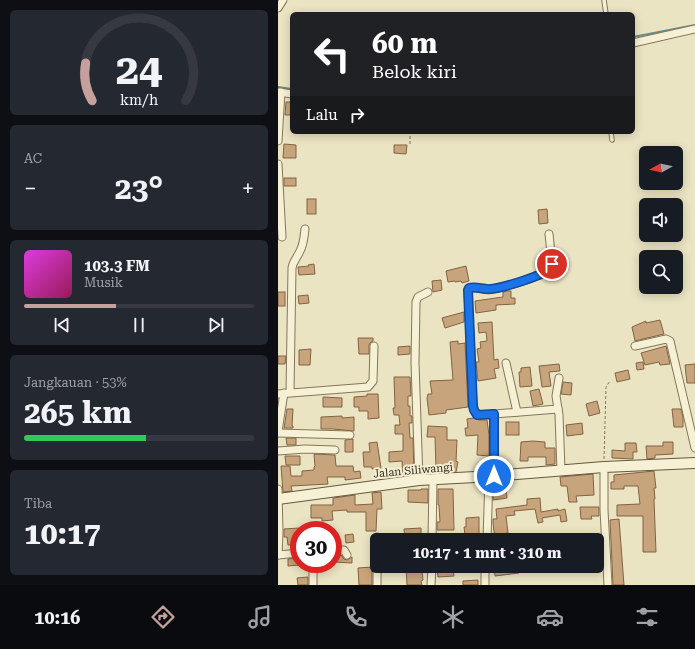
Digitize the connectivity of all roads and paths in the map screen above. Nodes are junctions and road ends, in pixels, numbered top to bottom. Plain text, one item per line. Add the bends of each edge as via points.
1 (283, 0) edge
2 (604, 0) edge
3 (278, 8) edge
4 (606, 12) edge
5 (695, 29) edge
6 (635, 43) edge
7 (280, 92) edge
8 (290, 94) edge
9 (410, 134) edge
10 (611, 134) edge
11 (278, 140) edge
12 (612, 140) dead end
13 (410, 144) dead end
14 (278, 164) edge
15 (305, 229) dead end
16 (549, 234) dead end
17 (282, 236) dead end
18 (428, 292) dead end
19 (374, 346) dead end
20 (635, 346) dead end
21 (506, 363) dead end
22 (559, 378) dead end
23 (610, 381) dead end
24 (284, 393) edge
25 (558, 409) junction
26 (516, 412) junction
27 (494, 414) junction
28 (278, 432) edge
29 (350, 435) dead end
30 (695, 448) edge
31 (335, 450) dead end
32 (278, 451) edge
33 (695, 463) edge
34 (604, 467) junction
35 (561, 470) junction
36 (491, 476) junction
37 (420, 480) junction
38 (433, 480) junction
39 (278, 489) edge
40 (278, 499) edge
41 (432, 533) edge
42 (487, 533) edge
43 (342, 550) edge
44 (290, 554) edge
45 (278, 555) edge
46 (347, 555) dead end
47 (313, 573) edge
48 (377, 573) edge
49 (432, 573) edge
50 (485, 573) edge
51 (313, 585) edge
52 (377, 585) edge
53 (431, 585) edge
54 (485, 585) edge
55 (608, 585) edge

1 - 3 street
2 - 4 lane
5 - 6 street
7 - 8 street
7 - 11 street
9 - 13 path
10 - 12 lane
14 - 17 street
15 - 24 street via 303,244 292,268
16 - 27 street via 552,264 550,269 499,288 468,290 474,410 477,415
18 - 37 street via 418,297 416,302 415,363
19 - 24 street via 373,381 368,387
20 - 30 street via 666,339 670,341
21 - 26 street
22 - 25 street via 556,396
23 - 34 path via 606,387
24 - 28 street
25 - 26 street
25 - 35 street
26 - 27 street
27 - 36 street
28 - 29 street
31 - 32 street
33 - 34 street, Jalan Siliwangi
34 - 35 street, Jalan Siliwangi
34 - 55 street
35 - 36 street, Jalan Siliwangi
36 - 38 street, Jalan Siliwangi
36 - 42 street
37 - 38 street, Jalan Siliwangi
37 - 40 street, Jalan Siliwangi
38 - 41 street
39 - 40 street
40 - 45 street
43 - 46 street
44 - 45 street
47 - 51 street
48 - 52 street
49 - 53 street
50 - 54 street

